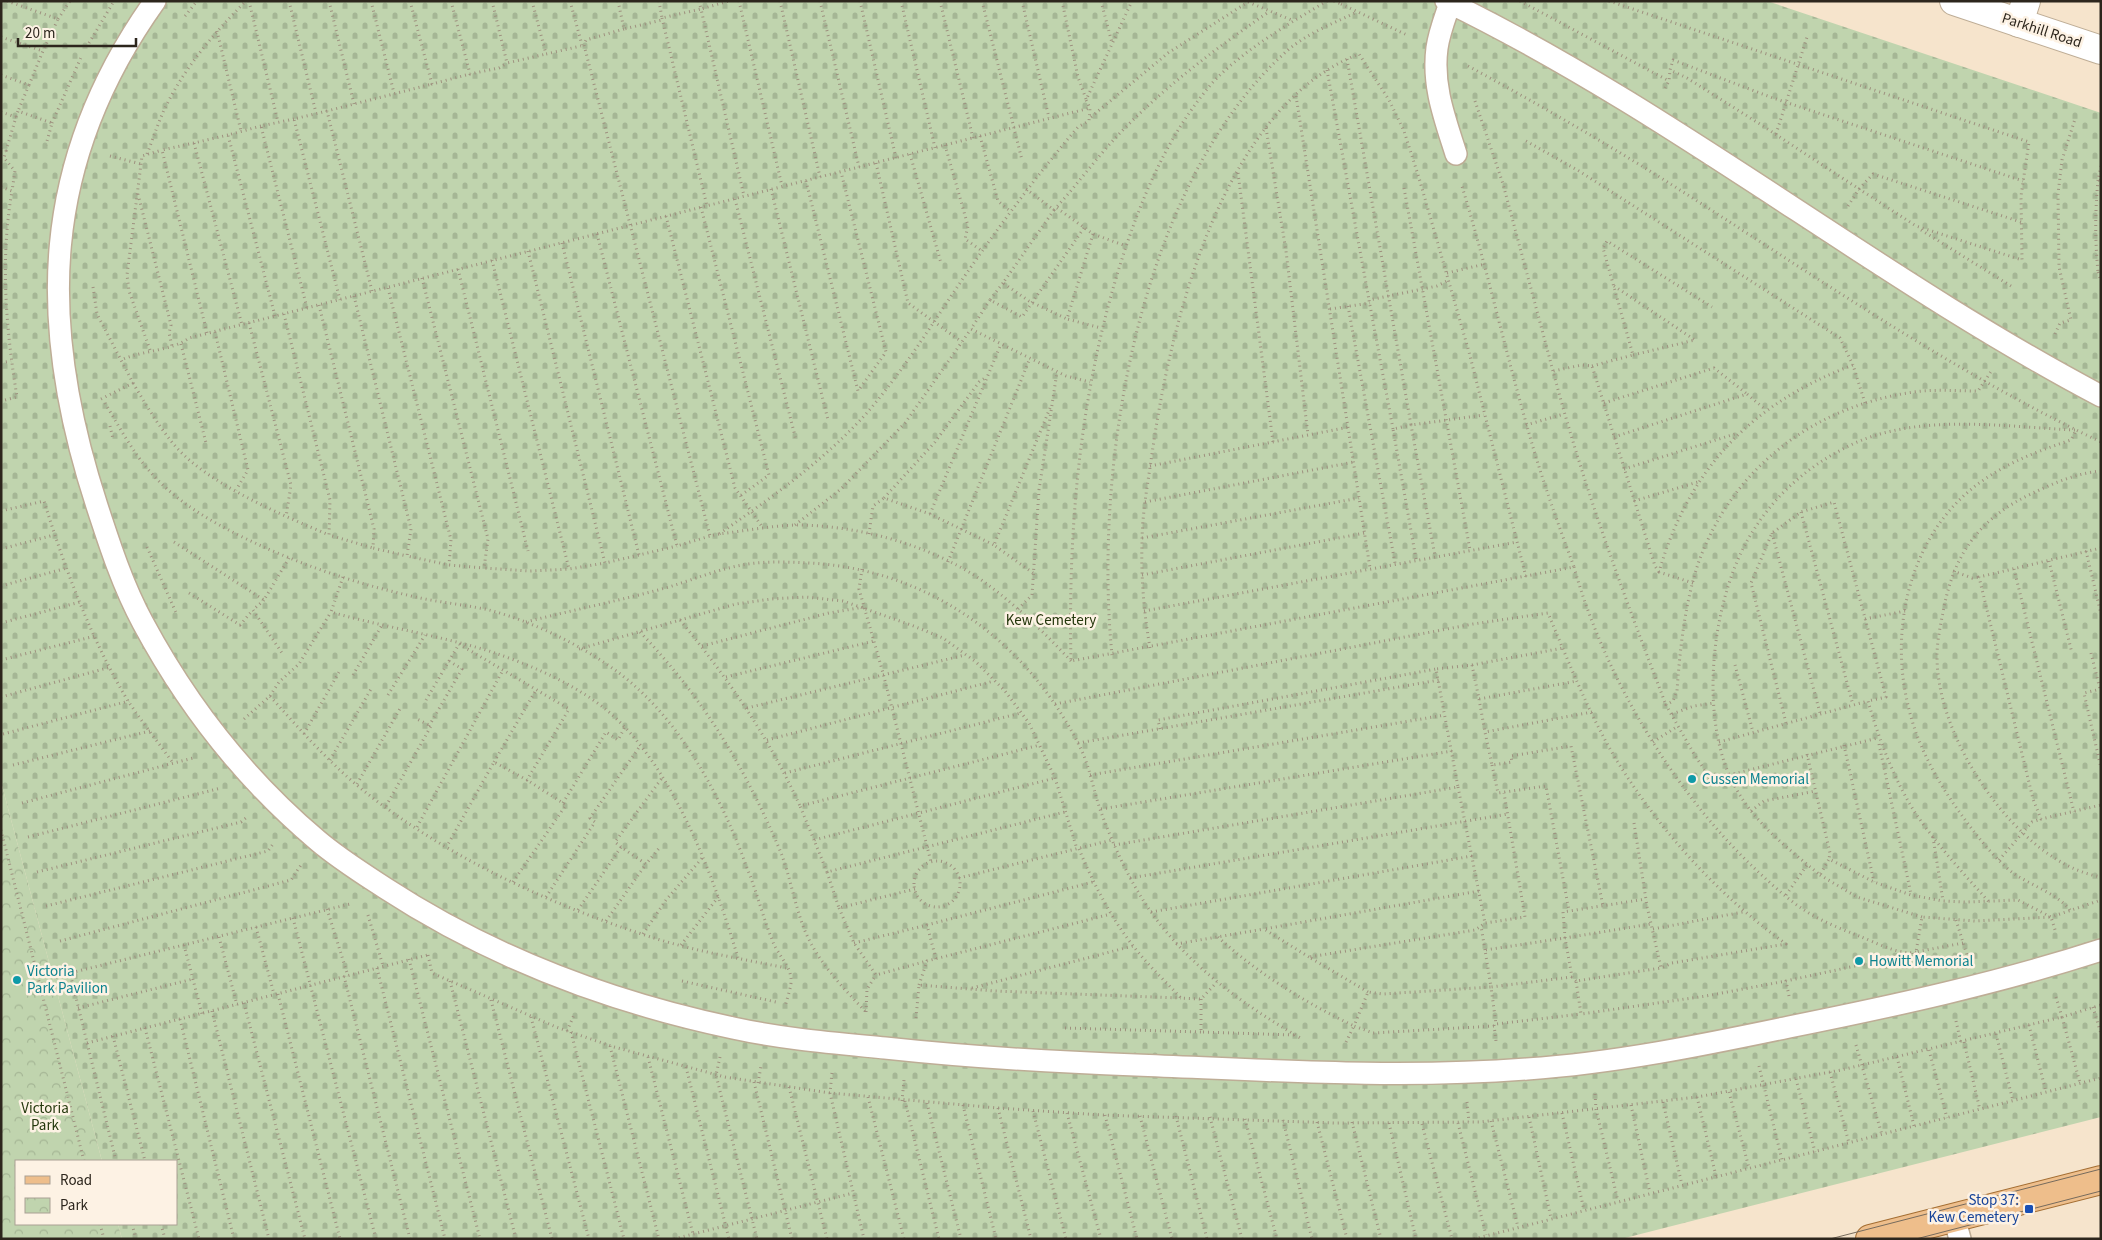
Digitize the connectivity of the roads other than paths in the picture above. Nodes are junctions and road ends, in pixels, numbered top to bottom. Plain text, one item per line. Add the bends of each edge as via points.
1 (155, 1) edge
2 (1954, 1) edge
3 (1448, 2) edge
4 (2022, 12) edge
5 (2101, 50) edge
6 (1456, 154) road end
7 (2101, 396) edge
8 (2101, 950) edge
9 (2101, 1180) edge
10 (1957, 1228) edge
11 (1870, 1239) edge

1 - 8 lane via 126,43 107,79 79,150 64,209 57,272 59,343 69,405 84,468 115,560 141,619 179,685 219,740 272,798 319,842 371,879 447,926 501,953 593,989 687,1017 780,1037 1066,1063 1370,1072 1522,1069 1592,1062 1796,1026 1977,986
2 - 4 street, Parkhill Road
3 - 6 lane via 1437,50 1436,82
3 - 7 lane via 1567,65 1649,114 2007,344
4 - 5 street, Parkhill Road
9 - 10 main road
10 - 11 main road

